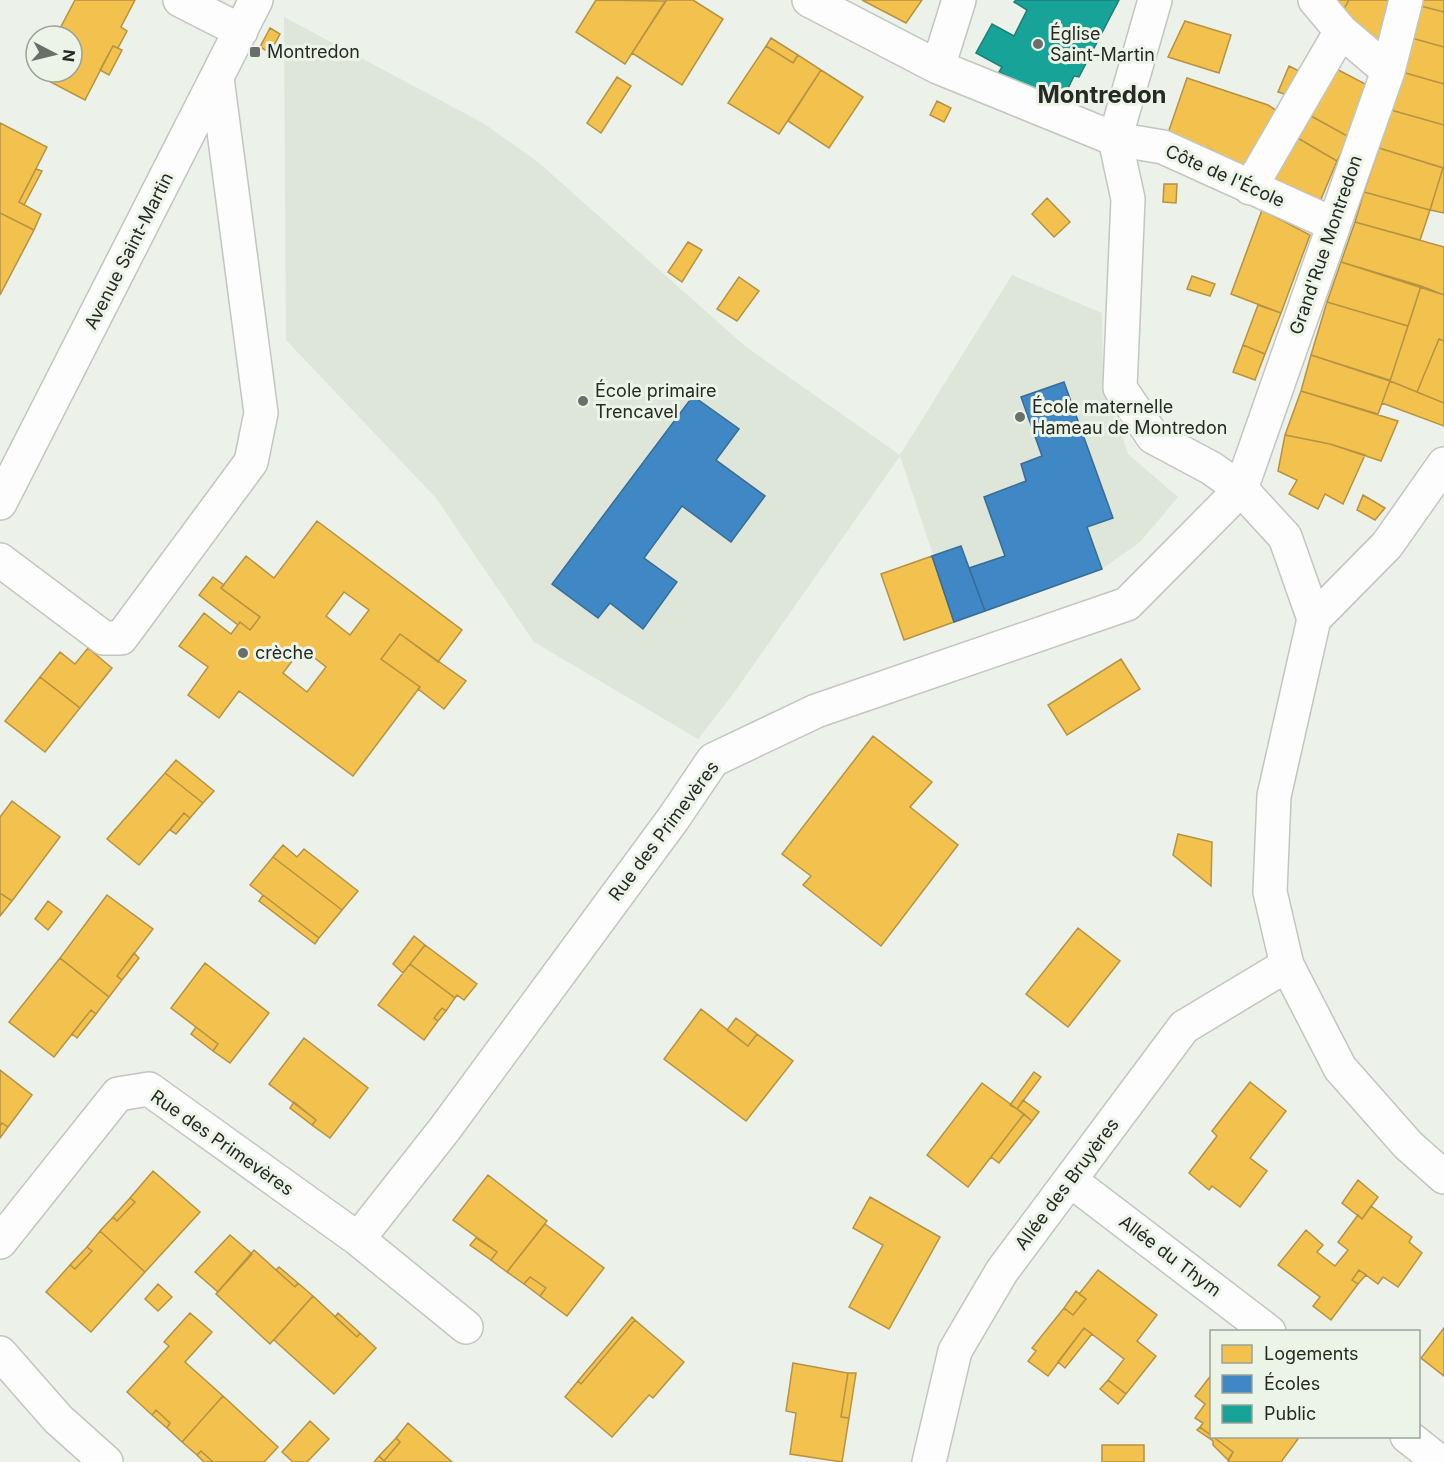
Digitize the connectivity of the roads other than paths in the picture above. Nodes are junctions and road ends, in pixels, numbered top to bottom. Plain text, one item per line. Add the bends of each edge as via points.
1 (180, 0) edge
2 (256, 0) edge
3 (809, 0) edge
4 (958, 0) edge
5 (1155, 0) edge
6 (1315, 0) edge
7 (1406, 0) edge
8 (241, 31) junction
9 (1341, 32) junction
10 (938, 67) junction
11 (1388, 71) junction
12 (217, 78) junction
13 (1115, 139) junction
14 (1250, 188) junction
15 (1333, 224) junction
16 (1444, 464) edge
17 (1241, 489) junction
18 (0, 503) edge
19 (0, 560) edge
20 (1314, 619) junction
21 (1287, 965) junction
22 (1444, 1177) edge
23 (1071, 1180) junction
24 (358, 1239) junction
25 (0, 1242) edge
26 (466, 1327) dead end
27 (1266, 1330) edge
28 (0, 1353) edge
29 (1408, 1438) edge
30 (106, 1462) edge
31 (929, 1462) edge
32 (1440, 1462) edge

1 - 8 street
2 - 8 street, Avenue Saint-Martin
3 - 10 street, Côte de l'École
4 - 10 street
5 - 13 street
6 - 9 street
7 - 11 street, Grand'Rue Montredon
8 - 12 street, Avenue Saint-Martin
9 - 11 street
9 - 14 street
10 - 13 street, Côte de l'École
11 - 15 street, Grand'Rue Montredon
12 - 18 street, Avenue Saint-Martin
12 - 19 street via 261,413 252,462 121,638 104,638
13 - 14 street, Côte de l'École via 1163,147
13 - 17 street via 1128,199 1120,388 1153,437
14 - 15 street, Côte de l'École
15 - 17 street, Grand'Rue Montredon
16 - 20 street via 1387,544
17 - 20 street via 1286,537
17 - 24 street, Rue des Primevères via 1127,604 816,711 713,760 444,1130
20 - 21 street via 1275,796 1270,892
21 - 22 street via 1340,1068 1408,1145
21 - 23 street, Allée des Bruyères via 1184,1026
23 - 27 street, Allée du Thym
23 - 31 street, Allée des Bruyères via 1002,1271 955,1351
24 - 25 street, Rue des Primevères via 149,1089 118,1094
24 - 26 street, Rue des Primevères
28 - 30 street via 58,1419
29 - 32 street

